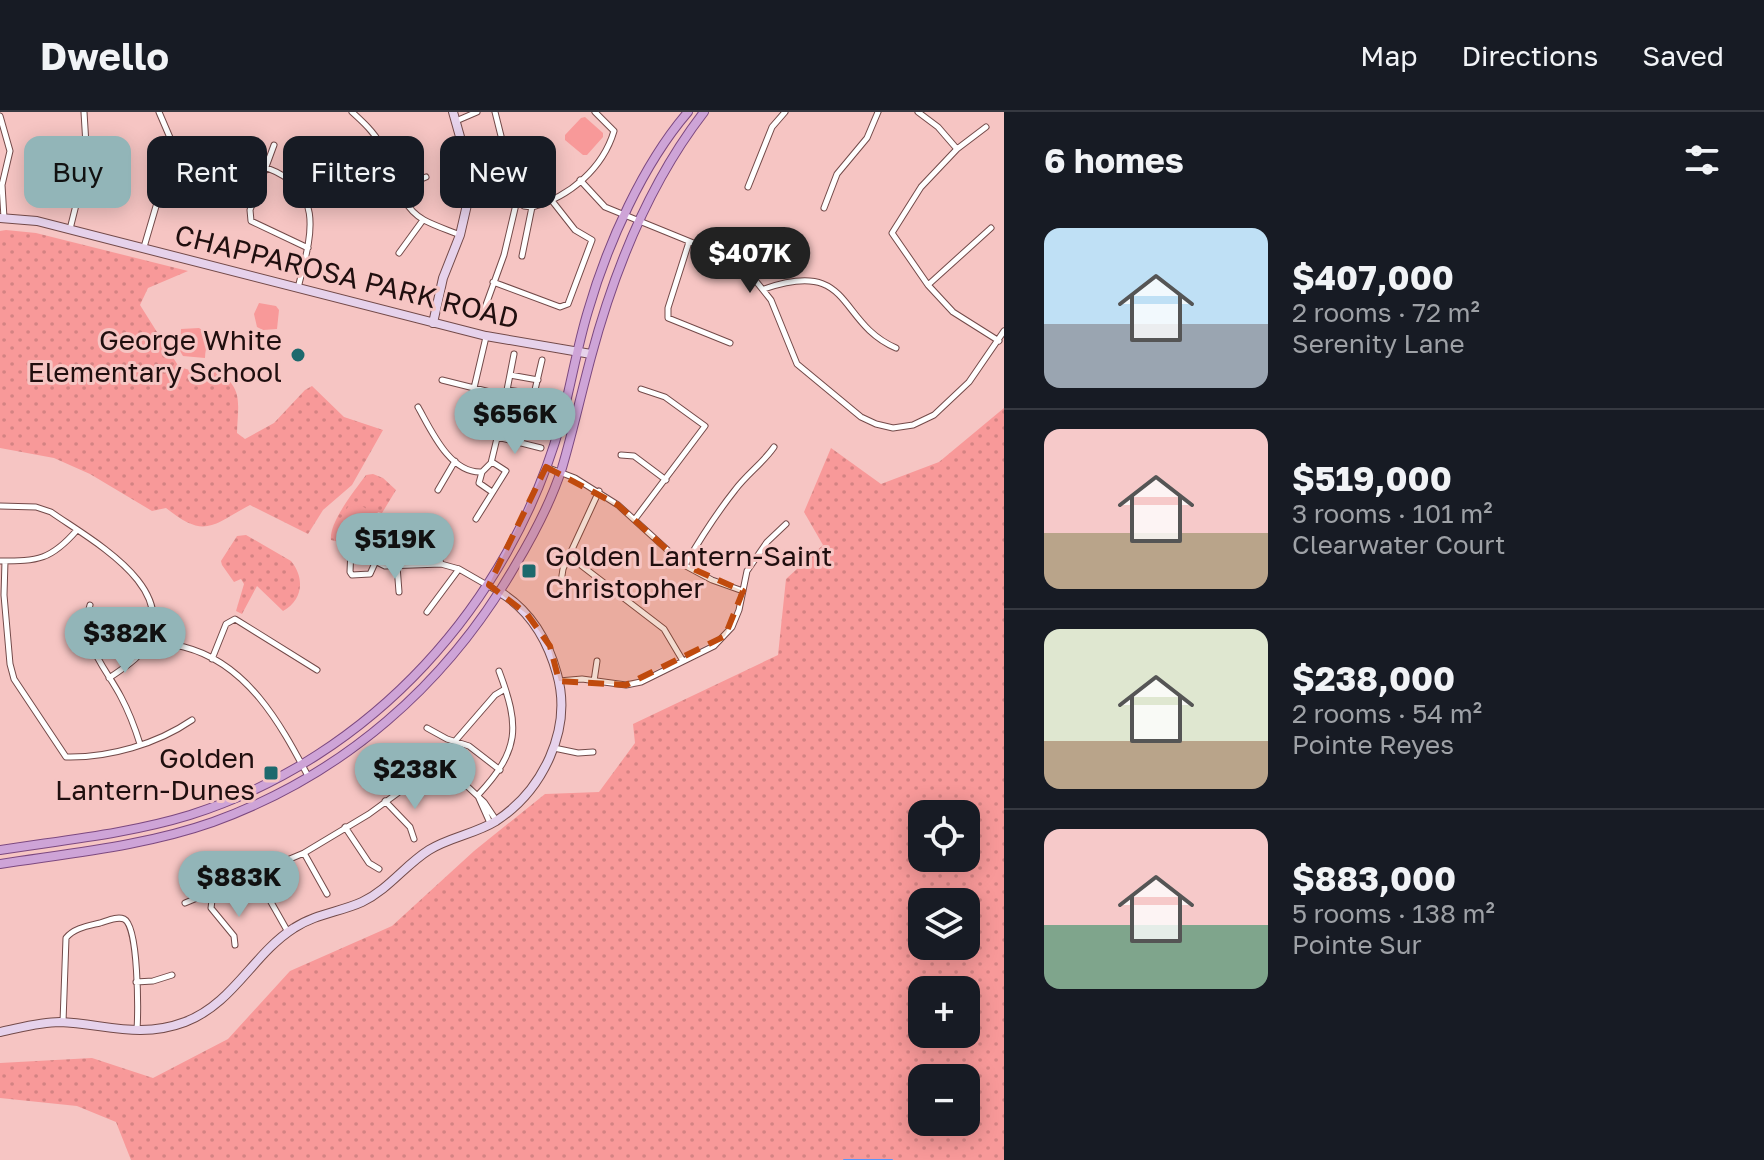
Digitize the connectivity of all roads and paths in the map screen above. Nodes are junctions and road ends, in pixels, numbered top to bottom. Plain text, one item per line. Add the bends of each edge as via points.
1 (84, 112) edge
2 (159, 112) edge
3 (352, 112) edge
4 (495, 112) edge
5 (595, 112) edge
6 (688, 112) edge
7 (704, 112) edge
8 (785, 112) edge
9 (878, 112) edge
10 (918, 112) edge
11 (473, 113) edge
12 (0, 116) edge
13 (454, 116) edge
14 (986, 127) dead end
15 (375, 136) edge
16 (501, 136) edge
17 (274, 145) dead end
18 (957, 149) junction
19 (267, 168) joint
20 (580, 180) junction
21 (748, 187) dead end
22 (556, 200) edge
23 (556, 206) edge
24 (251, 208) edge
25 (410, 208) edge
26 (515, 208) edge
27 (532, 208) edge
28 (824, 208) dead end
29 (626, 216) junction
30 (2, 218) edge
31 (423, 220) junction
32 (640, 220) junction
33 (991, 228) dead end
34 (70, 229) junction
35 (460, 235) junction
36 (689, 242) junction
37 (143, 248) junction
38 (308, 248) junction
39 (399, 253) dead end
40 (522, 256) dead end
41 (493, 282) junction
42 (928, 285) junction
43 (298, 288) junction
44 (764, 289) junction
45 (483, 313) dead end
46 (433, 323) junction
47 (1004, 331) edge
48 (486, 336) junction
49 (999, 341) junction
50 (730, 343) dead end
51 (896, 348) dead end
52 (578, 352) junction
53 (514, 354) dead end
54 (591, 354) junction
55 (542, 360) dead end
56 (510, 375) junction
57 (442, 380) dead end
58 (538, 380) junction
59 (474, 388) junction
60 (641, 389) dead end
61 (507, 390) junction
62 (502, 395) junction
63 (418, 407) dead end
64 (497, 437) junction
65 (774, 447) dead end
66 (541, 448) dead end
67 (621, 455) dead end
68 (455, 461) junction
69 (492, 462) junction
70 (546, 467) junction
71 (482, 472) junction
72 (560, 473) junction
73 (666, 480) junction
74 (438, 490) dead end
75 (599, 491) junction
76 (492, 492) junction
77 (0, 506) edge
78 (476, 519) dead end
79 (635, 519) junction
80 (786, 524) dead end
81 (77, 530) junction
82 (363, 554) junction
83 (569, 556) junction
84 (2, 561) edge
85 (375, 563) junction
86 (441, 564) junction
87 (685, 565) junction
88 (397, 566) junction
89 (459, 569) junction
90 (561, 582) dead end
91 (489, 585) junction
92 (743, 591) junction
93 (399, 592) dead end
94 (500, 592) junction
95 (90, 605) dead end
96 (427, 612) dead end
97 (147, 642) junction
98 (212, 659) junction
99 (597, 661) dead end
100 (683, 661) junction
101 (317, 670) dead end
102 (499, 671) dead end
103 (109, 678) junction
104 (559, 681) junction
105 (594, 681) junction
106 (505, 689) junction
107 (192, 720) dead end
108 (427, 728) dead end
109 (456, 740) junction
110 (140, 744) junction
111 (554, 748) junction
112 (593, 752) dead end
113 (302, 764) junction
114 (500, 770) junction
115 (308, 776) junction
116 (478, 795) junction
117 (385, 801) junction
118 (493, 822) junction
119 (345, 827) junction
120 (414, 839) dead end
121 (0, 850) edge
122 (304, 853) junction
123 (0, 864) edge
124 (379, 869) dead end
125 (255, 874) junction
126 (213, 893) junction
127 (327, 894) dead end
128 (185, 903) dead end
129 (288, 932) junction
130 (235, 945) dead end
131 (172, 975) dead end
132 (136, 982) junction
133 (63, 1022) junction
134 (137, 1031) junction
135 (0, 1032) edge

1 - 34 street via 87,161
2 - 37 street via 175,161
3 - 15 street
4 - 16 street
5 - 20 street via 614,131 599,165
6 - 29 main road via 644,176
7 - 32 main road via 669,162
8 - 21 street via 772,127
9 - 28 street via 867,138 837,174
10 - 18 street
11 - 13 street
12 - 30 street via 10,151
13 - 35 street via 468,175
14 - 18 street
17 - 19 street
18 - 42 street via 921,187 892,233
19 - 38 street via 289,179 305,199 312,223
20 - 22 street
20 - 29 street via 598,201
23 - 41 street via 575,230 592,240 568,304 560,307
24 - 38 street via 251,221
25 - 31 street
26 - 41 street
27 - 40 street
29 - 32 street
29 - 52 main road via 605,258
30 - 34 street, CHAPPAROSA PARK ROAD
31 - 35 street
31 - 39 street
32 - 36 street
32 - 54 main road
33 - 42 street
34 - 37 street, CHAPPAROSA PARK ROAD
35 - 46 street
36 - 44 street via 730,260
36 - 50 street via 668,318
37 - 43 street, CHAPPAROSA PARK ROAD
38 - 43 street
41 - 45 street
42 - 49 street via 953,312
43 - 46 street, CHAPPAROSA PARK ROAD
44 - 49 street via 791,353 805,372 861,417 893,428 934,415 969,382
44 - 51 street via 790,280 814,281 837,292 865,327
46 - 48 street, CHAPPAROSA PARK ROAD
47 - 49 street
48 - 52 street, CHAPPAROSA PARK ROAD
48 - 59 street
52 - 54 street, CHAPPAROSA PARK ROAD
52 - 70 main road
53 - 56 street
54 - 72 main road
55 - 58 street
56 - 58 street
56 - 61 street
57 - 59 street
58 - 61 street via 534,394
59 - 62 street
60 - 73 street via 665,397 705,426
61 - 62 street
62 - 64 street via 506,401
63 - 68 street
64 - 66 street
64 - 69 street
65 - 87 street via 729,498
67 - 73 street via 634,456
68 - 71 street via 473,473
68 - 74 street
69 - 71 street
69 - 76 street via 506,471
70 - 72 street
70 - 91 main road via 520,531
71 - 76 street via 479,483
72 - 75 street
72 - 94 main road via 531,540
73 - 79 street
75 - 79 street
75 - 83 street
76 - 78 street
77 - 81 street via 36,507
79 - 87 street
80 - 92 street via 747,571
81 - 84 street via 43,558
81 - 97 street via 137,576 147,592 152,630
82 - 85 street
82 - 85 street via 351,549 351,574 370,574
82 - 86 street via 386,520 437,551
83 - 90 street
83 - 100 street via 664,629
84 - 110 street via 14,679 66,757 109,754
85 - 88 street
86 - 88 street
86 - 89 street
87 - 92 street
88 - 93 street
89 - 91 street
89 - 96 street
91 - 94 street
91 - 113 main road via 405,686
92 - 100 street via 725,636
94 - 104 street via 527,614 550,646
94 - 115 main road via 421,691 365,739
95 - 103 street via 86,620 91,645
97 - 98 street via 184,647
97 - 103 street
98 - 101 street via 226,624 235,619
98 - 113 street via 255,691
99 - 105 street
100 - 105 street via 641,682
102 - 106 street
103 - 110 street
104 - 105 street
104 - 111 street
106 - 109 street
106 - 114 street via 514,726
107 - 110 street via 172,734
108 - 109 street
109 - 114 street
111 - 112 street
111 - 118 street via 532,790
113 - 115 street
113 - 121 main road via 229,801 175,819
114 - 116 street
115 - 123 main road via 246,808 177,833
116 - 117 street via 458,780 433,773
116 - 118 street
117 - 119 street
117 - 120 street via 410,827
118 - 129 street via 433,847 373,896
119 - 122 street
119 - 124 street
122 - 125 street
122 - 127 street
125 - 126 street
125 - 129 street
126 - 128 street
126 - 130 street via 211,908 234,936
129 - 134 street via 231,992 201,1014 177,1025
131 - 132 street
132 - 133 street via 135,951 124,919 69,933 64,944
132 - 134 street
133 - 134 street
133 - 135 street

